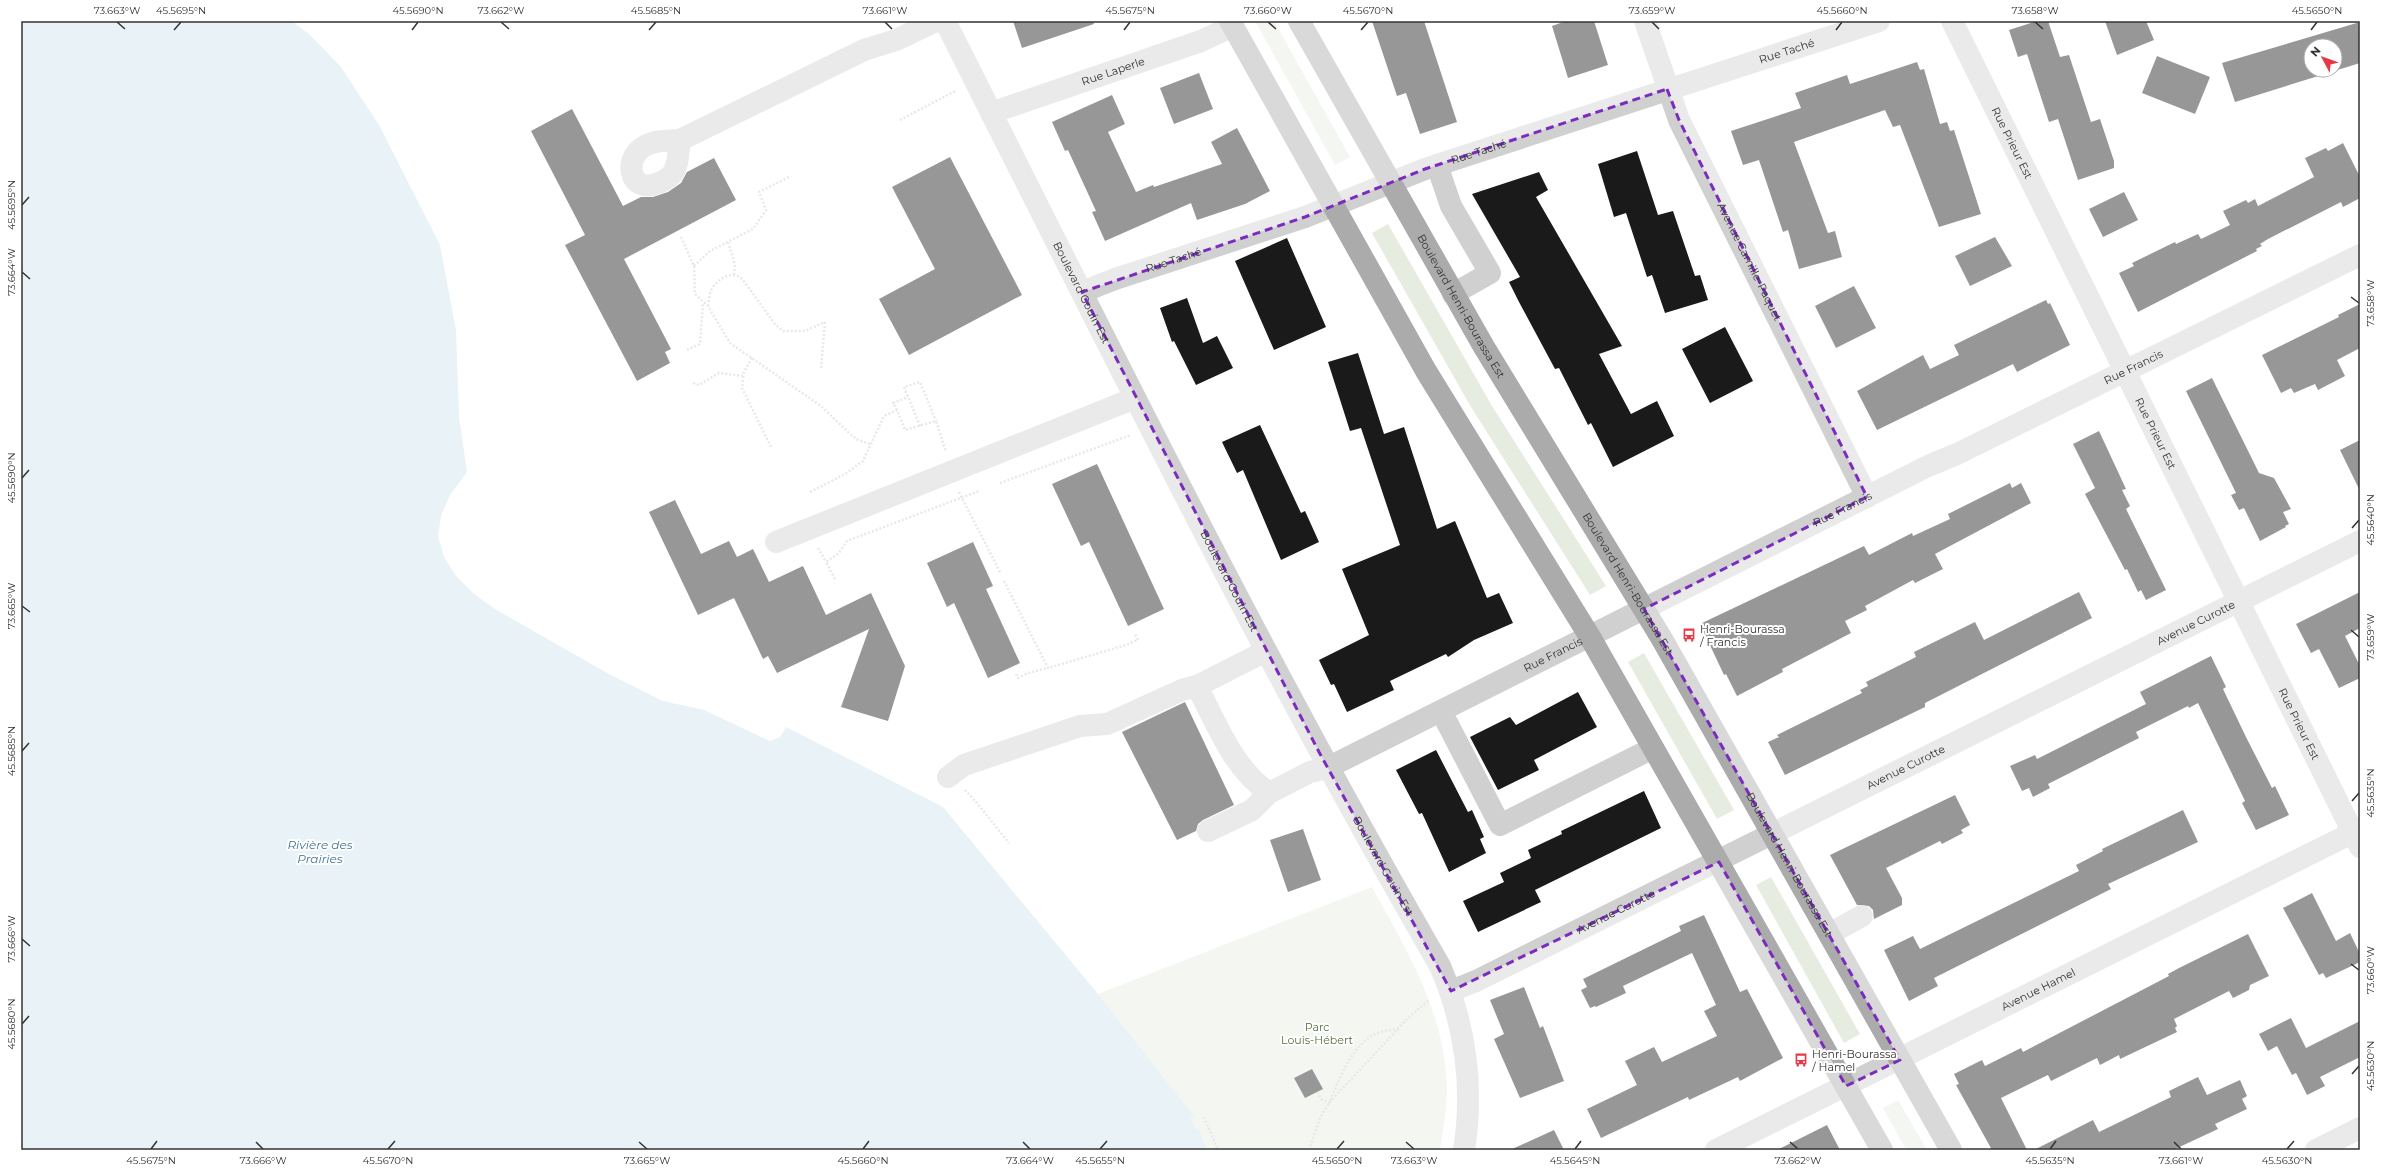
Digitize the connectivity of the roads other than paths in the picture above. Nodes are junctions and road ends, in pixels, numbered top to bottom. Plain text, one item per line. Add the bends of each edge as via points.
1 (936, 21) edge
2 (945, 21) edge
3 (1299, 21) edge
4 (1645, 21) edge
5 (1879, 21) edge
6 (1952, 21) edge
7 (1231, 23) edge
8 (1667, 89) junction
9 (992, 113) junction
10 (680, 140) dead end
11 (1437, 165) junction
12 (1389, 183) junction
13 (1334, 206) junction
14 (2360, 255) edge
15 (1082, 292) junction
16 (1453, 294) junction
17 (2125, 371) junction
18 (1135, 398) junction
19 (1867, 497) junction
20 (2360, 541) edge
21 (776, 542) dead end
22 (2238, 602) junction
23 (1644, 609) junction
24 (1590, 637) junction
25 (1266, 651) junction
26 (1197, 686) junction
27 (1441, 711) junction
28 (1653, 748) junction
29 (1327, 768) junction
30 (948, 777) road end
31 (1269, 793) junction
32 (1208, 830) dead end
33 (1772, 835) junction
34 (2358, 836) edge
35 (1718, 862) junction
36 (1862, 916) dead end
37 (1829, 934) junction
38 (1442, 995) junction
39 (1900, 1060) junction
40 (1846, 1086) junction
41 (2360, 1128) edge
42 (1464, 1150) edge
43 (1716, 1150) edge
44 (1882, 1150) edge
45 (1952, 1150) edge
46 (2316, 1150) edge

1 - 10 street via 896,40 864,50
2 - 9 street, Boulevard Gouin Est
3 - 12 main road, Boulevard Henri-Bourassa Est
4 - 8 street, Avenue Camille-Paquet
5 - 8 street, Rue Taché
6 - 17 street, Rue Prieur Est
7 - 9 street, Rue Laperle via 1201,41
7 - 13 main road
8 - 11 street, Rue Taché
8 - 19 street, Avenue Camille-Paquet via 1679,120
9 - 15 street, Boulevard Gouin Est
11 - 12 street, Rue Taché
11 - 16 street via 1451,206 1490,273
12 - 13 street, Rue Taché
12 - 16 main road, Boulevard Henri-Bourassa Est
13 - 15 street, Rue Taché
13 - 24 main road via 1442,398
14 - 17 street, Rue Francis
15 - 18 street, Boulevard Gouin Est
16 - 23 main road, Boulevard Henri-Bourassa Est
17 - 19 street, Rue Francis
17 - 22 street, Rue Prieur Est
18 - 21 street
18 - 25 street, Boulevard Gouin Est
19 - 23 street, Rue Francis
20 - 22 street, Avenue Curotte
22 - 33 street, Avenue Curotte
22 - 34 street, Rue Prieur Est
23 - 24 street, Rue Francis
23 - 33 main road, Boulevard Henri-Bourassa Est
24 - 27 street, Rue Francis
24 - 28 main road
25 - 26 street
25 - 29 street, Boulevard Gouin Est
26 - 30 street via 1182,690 1107,724 1080,726 964,765
26 - 31 street via 1235,758 1247,774
27 - 28 street via 1500,825
27 - 29 street, Rue Francis
28 - 35 main road
29 - 31 street, Rue Francis via 1310,772
29 - 38 street, Boulevard Gouin Est via 1440,966
31 - 32 street, Rue Francis via 1252,810
33 - 35 street, Avenue Curotte
33 - 37 main road, Boulevard Henri-Bourassa Est
34 - 39 street, Avenue Hamel
35 - 38 street, Avenue Curotte via 1476,981
35 - 40 main road
36 - 37 street
37 - 39 main road, Boulevard Henri-Bourassa Est
38 - 42 street, Boulevard Gouin Est via 1460,1020 1466,1061 1468,1112
39 - 40 street, Avenue Hamel
39 - 45 main road, Boulevard Henri-Bourassa Est
40 - 43 street, Avenue Hamel
40 - 44 main road
41 - 46 street

